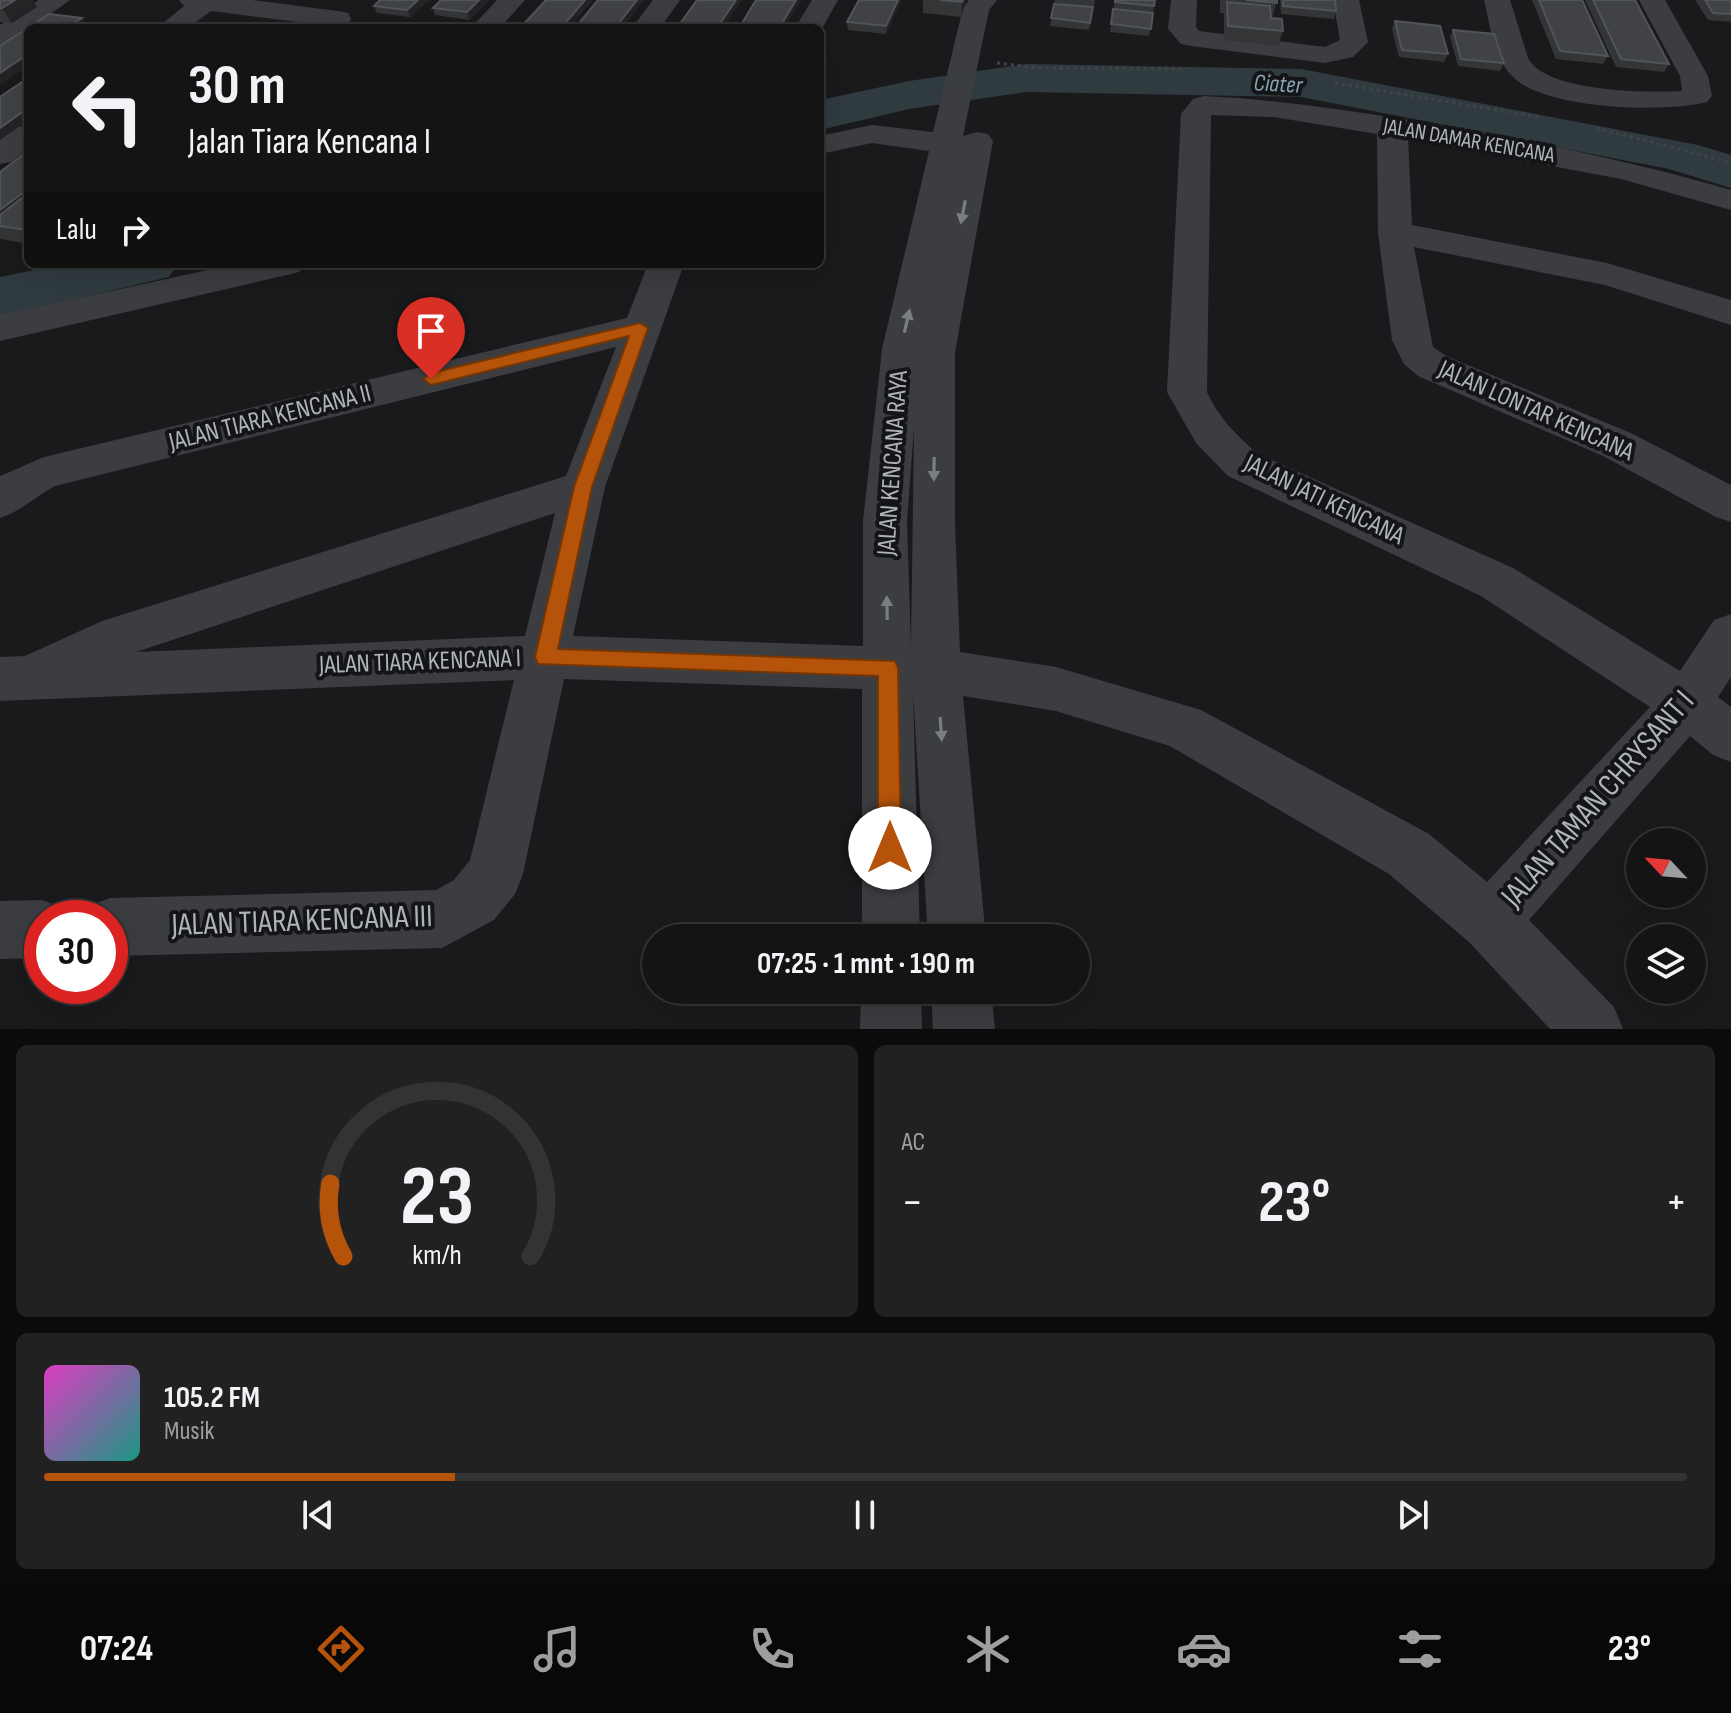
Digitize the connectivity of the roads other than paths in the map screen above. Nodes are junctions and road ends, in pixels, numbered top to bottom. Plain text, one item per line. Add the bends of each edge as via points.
1 (57, 0) edge
2 (360, 0) edge
3 (512, 0) edge
4 (667, 0) edge
5 (825, 0) edge
6 (984, 0) edge
7 (999, 0) edge
8 (1184, 0) edge
9 (1346, 0) edge
10 (1497, 0) edge
11 (1652, 0) edge
12 (202, 1) edge
13 (176, 24) edge
14 (333, 24) edge
15 (489, 24) edge
16 (649, 24) edge
17 (811, 24) edge
18 (0, 37) edge
19 (987, 56) junction
20 (1204, 105) joint
21 (969, 120) junction
22 (1392, 128) junction
23 (24, 137) edge
24 (824, 144) edge
25 (0, 155) edge
26 (1731, 200) edge
27 (1395, 233) junction
28 (269, 268) edge
29 (664, 268) edge
30 (1731, 313) edge
31 (0, 328) edge
32 (640, 328) junction
33 (583, 487) junction
34 (0, 501) edge
35 (1731, 505) edge
36 (1731, 635) edge
37 (546, 657) junction
38 (912, 669) junction
39 (13, 678) edge
40 (1687, 703) junction
41 (1731, 738) edge
42 (1490, 921) junction
43 (892, 924) edge
44 (955, 924) edge
45 (128, 927) edge
46 (24, 929) edge
47 (0, 930) edge
48 (891, 1004) edge
49 (962, 1004) edge
50 (891, 1029) edge
51 (964, 1029) edge
52 (1592, 1029) edge

1 - 18 street
2 - 14 street
3 - 15 street
4 - 16 street
5 - 17 street
6 - 19 street, JALAN KENCANA RAYA via 976,8
7 - 19 street, JALAN KENCANA RAYA via 1002,9
8 - 9 street via 1182,29 1191,38 1325,55 1354,42
10 - 11 street via 1519,69 1538,83 1575,92 1684,102 1697,96 1694,76
12 - 13 street
12 - 14 street
19 - 21 street, JALAN KENCANA RAYA
20 - 22 street, JALAN DAMAR KENCANA via 1274,108
20 - 40 street, JALAN JATI KENCANA via 1196,114 1187,392 1195,413 1243,465 1497,582
21 - 24 street
21 - 38 street, JALAN KENCANA RAYA via 936,352 933,524
22 - 26 street, JALAN DAMAR KENCANA via 1626,170
22 - 27 street, JALAN LONTAR KENCANA
23 - 25 street
27 - 30 street via 1576,266
27 - 35 street, JALAN LONTAR KENCANA via 1411,340 1418,355 1432,366 1618,445
28 - 31 street
29 - 32 street, JALAN TIARA KENCANA III
32 - 33 street, JALAN TIARA KENCANA III
32 - 34 street, JALAN TIARA KENCANA II via 44,473
33 - 37 street, JALAN TIARA KENCANA III
33 - 39 street via 102,642
36 - 40 street, JALAN TAMAN CHRYSANT I
37 - 38 street, JALAN TIARA KENCANA I
37 - 39 street, JALAN TIARA KENCANA I
37 - 45 street, JALAN TIARA KENCANA III via 495,874 474,900 442,919
38 - 42 street, JALAN TIARA KENCANA I via 1056,689 1183,727 1409,854
38 - 43 street, JALAN KENCANA RAYA
38 -> 44 street, JALAN KENCANA RAYA
40 - 41 street, JALAN JATI KENCANA
40 - 42 street, JALAN TAMAN CHRYSANT I
42 - 52 street, JALAN TIARA KENCANA I
46 - 47 street
48 - 50 street
49 - 51 street

